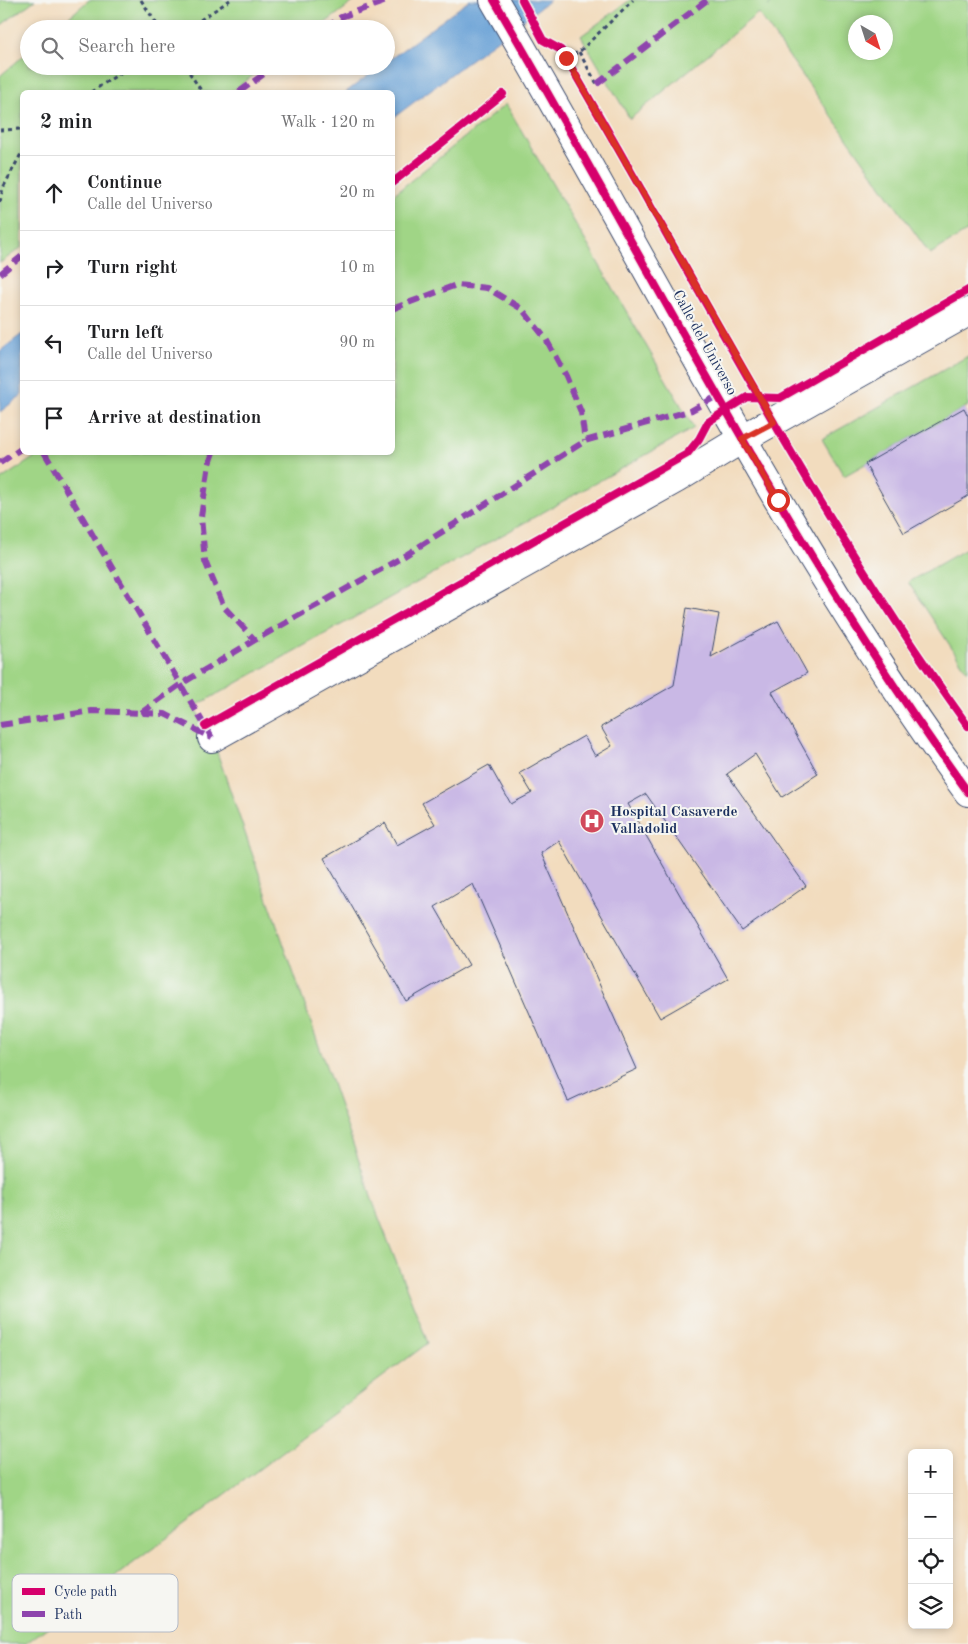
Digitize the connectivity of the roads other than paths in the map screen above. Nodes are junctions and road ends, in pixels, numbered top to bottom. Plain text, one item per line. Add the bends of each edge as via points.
1 (494, 0) edge
2 (968, 312) edge
3 (742, 439) junction
4 (212, 738) dead end
5 (968, 792) edge

1 - 3 street, Calle del Universo
2 - 3 street
3 - 4 street
3 - 5 street, Calle del Universo via 880,666

